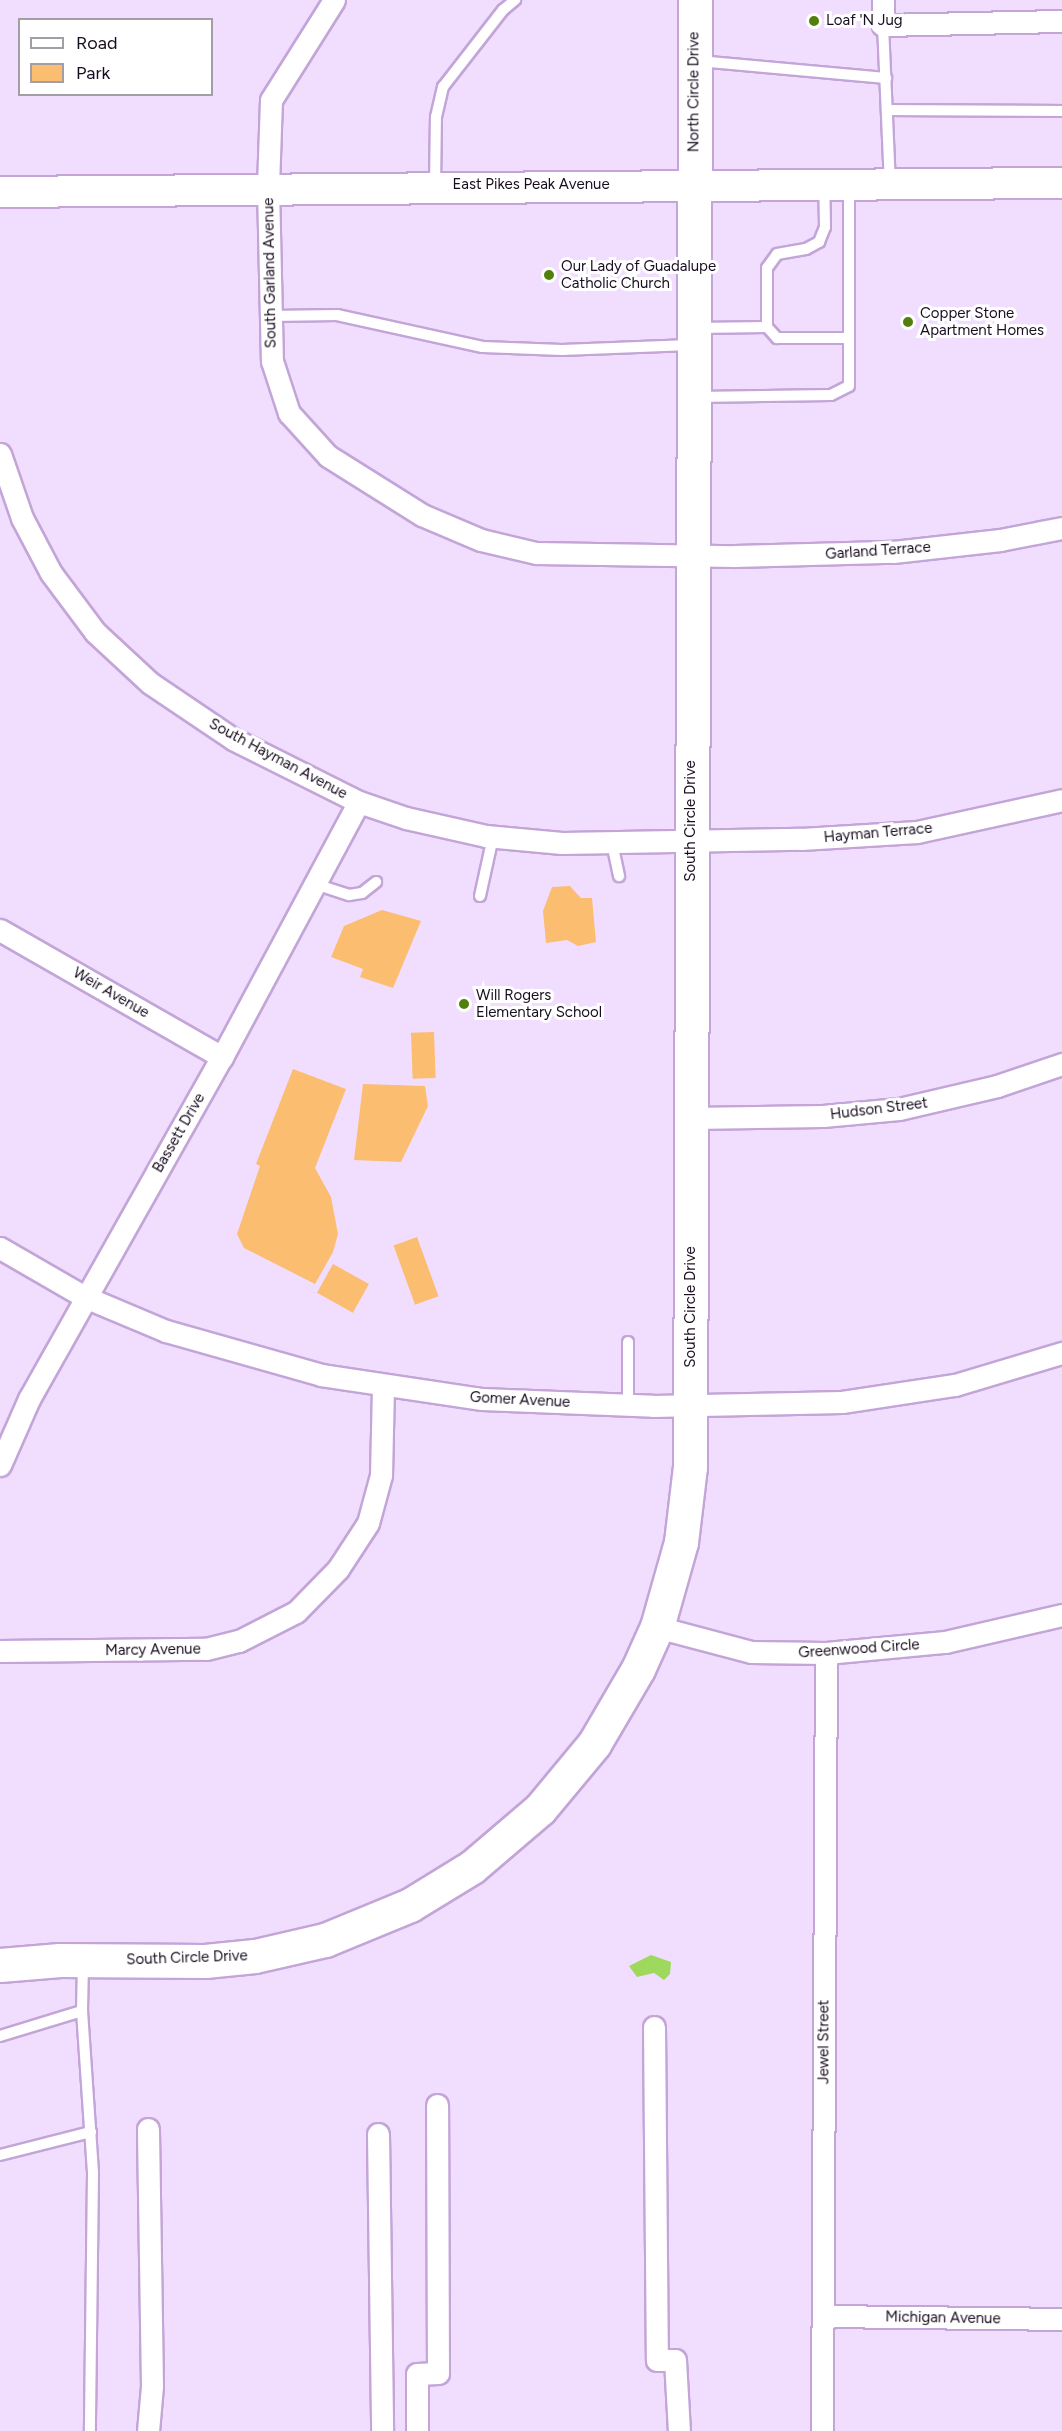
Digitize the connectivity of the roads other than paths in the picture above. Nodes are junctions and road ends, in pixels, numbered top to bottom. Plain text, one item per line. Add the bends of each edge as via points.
1 (334, 0) edge
2 (515, 0) edge
3 (695, 0) edge
4 (883, 0) edge
5 (1062, 21) edge
6 (883, 25) junction
7 (694, 61) junction
8 (886, 78) junction
9 (887, 110) junction
10 (1062, 111) edge
11 (1062, 183) edge
12 (694, 184) junction
13 (836, 184) junction
14 (890, 184) junction
15 (435, 186) junction
16 (268, 188) junction
17 (0, 192) edge
18 (270, 316) junction
19 (767, 327) junction
20 (693, 336) junction
21 (849, 338) junction
22 (693, 397) junction
23 (0, 454) edge
24 (1062, 528) edge
25 (692, 556) junction
26 (1062, 800) edge
27 (359, 802) junction
28 (493, 837) junction
29 (690, 842) junction
30 (612, 843) junction
31 (619, 876) dead end
32 (376, 882) dead end
33 (315, 884) junction
34 (480, 896) dead end
35 (0, 930) edge
36 (222, 1058) junction
37 (1062, 1064) edge
38 (691, 1118) junction
39 (0, 1248) edge
40 (85, 1297) junction
41 (628, 1342) dead end
42 (1062, 1353) edge
43 (383, 1387) junction
44 (628, 1405) junction
45 (691, 1405) junction
46 (0, 1465) edge
47 (1062, 1615) edge
48 (657, 1627) junction
49 (0, 1651) edge
50 (826, 1653) junction
51 (83, 1960) junction
52 (0, 1965) edge
53 (82, 2011) junction
54 (654, 2026) dead end
55 (0, 2036) edge
56 (437, 2105) dead end
57 (148, 2129) dead end
58 (91, 2132) junction
59 (378, 2134) dead end
60 (0, 2155) edge
61 (823, 2316) junction
62 (1062, 2319) edge
63 (90, 2431) edge
64 (148, 2431) edge
65 (382, 2431) edge
66 (417, 2431) edge
67 (679, 2431) edge
68 (822, 2431) edge

1 - 16 street, South Garland Avenue via 271,100
2 - 15 lane via 443,87 436,117
3 - 7 main road, North Circle Drive
4 - 6 street
5 - 6 street
6 - 8 lane
7 - 8 lane
7 - 12 main road, North Circle Drive
8 - 9 lane
9 - 10 lane
9 - 14 lane
11 - 14 main road, East Pikes Peak Avenue
12 - 13 main road, East Pikes Peak Avenue
12 - 15 main road, East Pikes Peak Avenue
12 - 20 main road, South Circle Drive
13 - 14 main road, East Pikes Peak Avenue
13 - 19 lane via 819,242 806,249 777,254 767,268
13 - 21 lane
15 - 16 main road, East Pikes Peak Avenue
16 - 17 main road, East Pikes Peak Avenue
16 - 18 street, South Garland Avenue
18 - 20 lane via 337,315 483,347 562,350
18 - 25 street, South Garland Avenue via 272,361 289,413 308,437 354,475 422,515 480,540 536,553
19 - 20 lane
19 - 21 lane via 777,338
20 - 22 main road, South Circle Drive
21 - 22 lane via 849,386 842,392
22 - 25 main road, South Circle Drive
23 - 27 street, South Hayman Avenue via 22,518 51,573 95,632 150,683 233,739
24 - 25 street, Garland Terrace via 1000,540 893,552
25 - 29 main road, South Circle Drive
26 - 29 street, Hayman Terrace via 917,832
27 - 28 street, South Hayman Avenue via 448,830
27 - 33 street, Bassett Drive
28 - 30 street, South Hayman Avenue
28 - 34 lane
29 - 30 street, South Hayman Avenue
29 - 38 main road, South Circle Drive
30 - 31 lane
32 - 33 lane via 349,895
33 - 36 street, Bassett Drive
35 - 36 street, Weir Avenue
36 - 40 street, Bassett Drive
37 - 38 street, Hudson Street via 997,1086 899,1109 823,1116
38 - 45 main road, South Circle Drive
39 - 40 street, Gomer Avenue
40 - 43 street, Gomer Avenue via 166,1331 286,1367
40 - 46 street, Bassett Drive via 29,1399
41 - 44 lane
42 - 45 street, Gomer Avenue via 992,1377 876,1399
43 - 44 street, Gomer Avenue via 483,1399
43 - 49 street, Marcy Avenue via 381,1475 368,1523 338,1569 296,1612 239,1641 206,1649
44 - 45 street, Gomer Avenue
45 - 48 main road, South Circle Drive via 690,1467 681,1542
47 - 50 street, Greenwood Circle via 945,1642
48 - 50 street, Greenwood Circle via 751,1652
48 - 51 main road, South Circle Drive via 617,1707 571,1774 512,1836 438,1890 363,1928 293,1949 204,1961
50 - 61 street, Jewel Street
51 - 52 main road, South Circle Drive
51 - 53 lane
53 - 55 lane
53 - 58 lane
54 - 67 street via 657,2360 675,2360
56 - 66 street via 438,2373 417,2374
57 - 64 street via 152,2386
58 - 60 lane
58 - 63 lane
59 - 65 street
61 - 62 street, Michigan Avenue
61 - 68 street, Jewel Street

